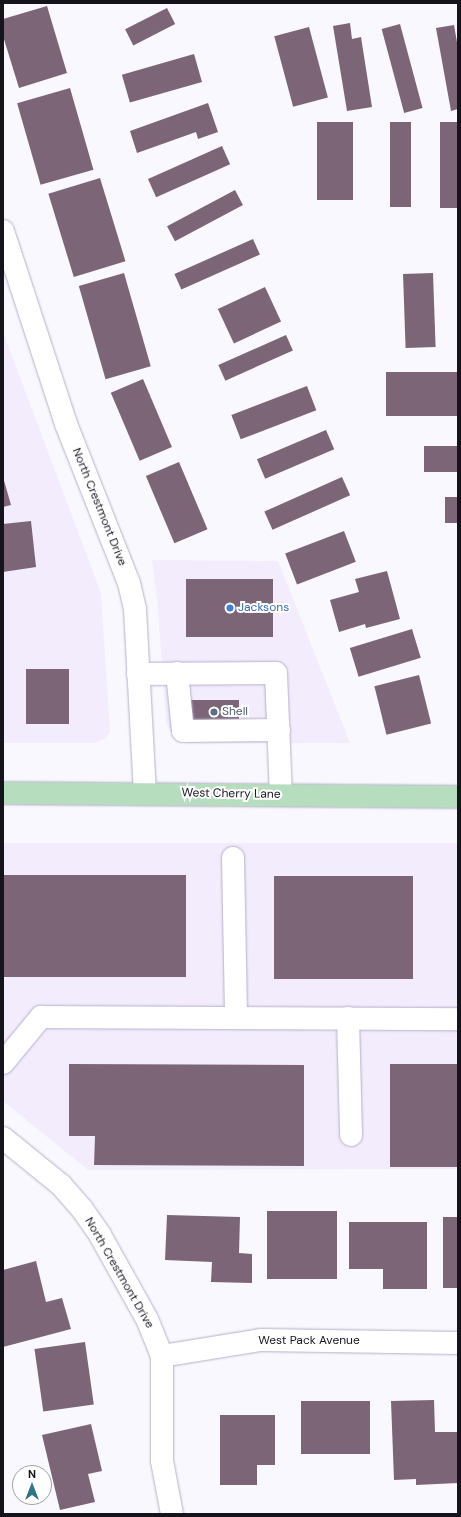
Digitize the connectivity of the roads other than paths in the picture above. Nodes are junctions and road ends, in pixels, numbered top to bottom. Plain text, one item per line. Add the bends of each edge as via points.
1 (3, 231) edge
2 (10, 279) edge
3 (176, 673) junction
4 (138, 674) junction
5 (279, 730) junction
6 (3, 792) edge
7 (145, 793) junction
8 (281, 795) junction
9 (458, 797) edge
10 (233, 858) dead end
11 (236, 1018) junction
12 (348, 1018) junction
13 (458, 1019) edge
14 (3, 1063) edge
15 (351, 1135) dead end
16 (3, 1138) edge
17 (458, 1343) edge
18 (162, 1356) junction
19 (172, 1514) edge

1 - 2 street, North Crestmont Drive
2 - 4 street, North Crestmont Drive via 129,583 135,609
3 - 4 street
3 - 5 street via 183,731
3 - 5 street via 276,673
4 - 7 street, North Crestmont Drive
5 - 8 street
6 - 7 main road, West Cherry Lane
7 - 8 main road, West Cherry Lane
8 - 9 main road, West Cherry Lane
10 - 11 street
11 - 12 street
11 - 14 street via 41,1017
12 - 13 street
12 - 15 street
16 - 18 street, North Crestmont Drive via 61,1185 82,1209 100,1235 147,1319
17 - 18 street, West Pack Avenue via 261,1340
18 - 19 street, North Crestmont Drive via 162,1461

